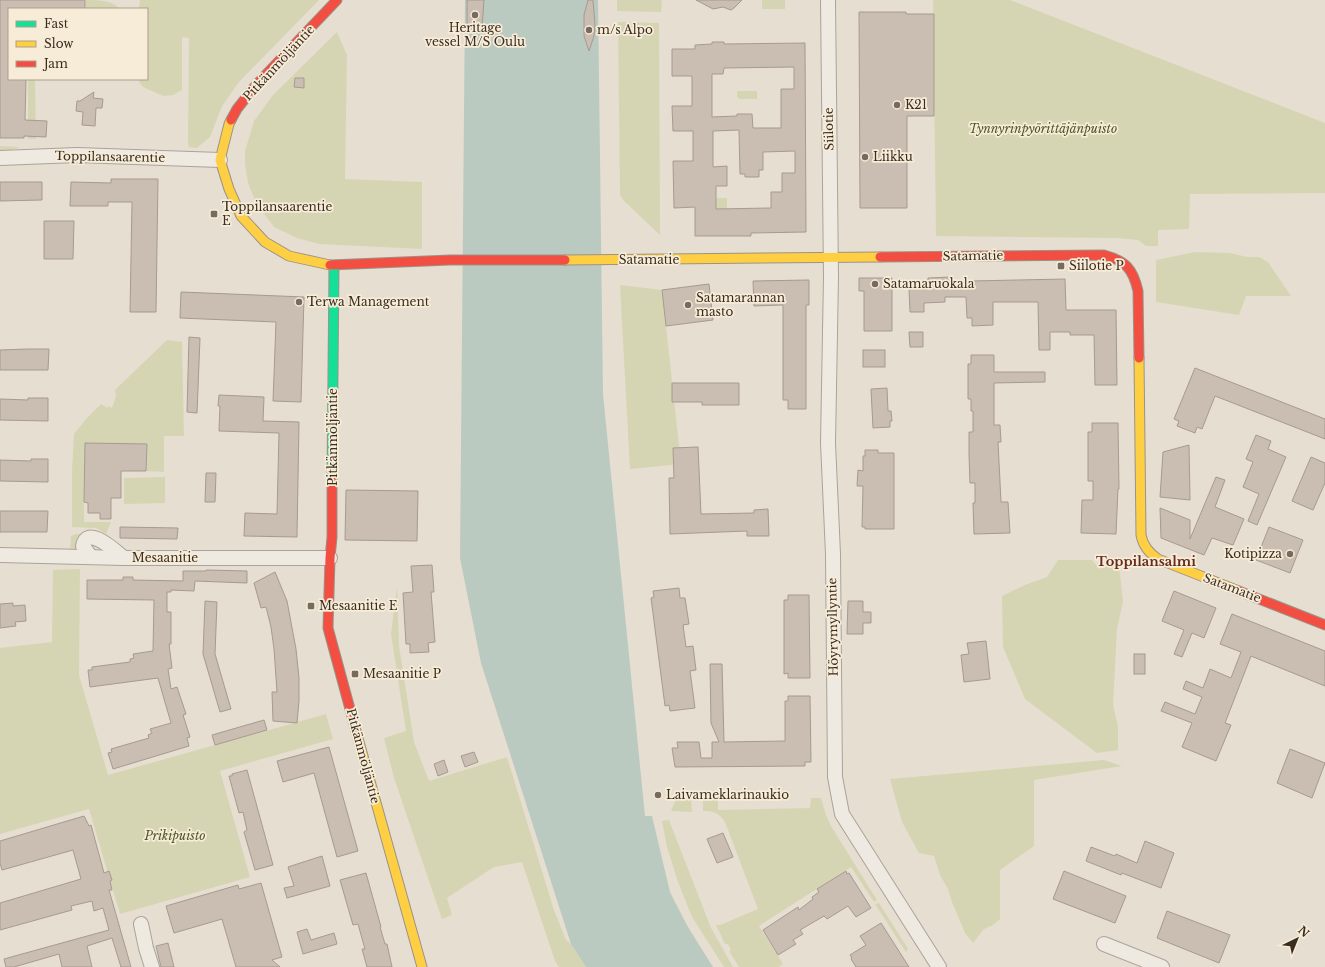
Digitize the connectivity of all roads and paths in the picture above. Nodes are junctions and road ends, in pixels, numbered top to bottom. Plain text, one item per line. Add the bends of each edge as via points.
1 (337, 0) edge
2 (828, 0) edge
3 (0, 158) edge
4 (220, 160) junction
5 (830, 258) junction
6 (334, 266) junction
7 (0, 555) edge
8 (91, 557) junction
9 (124, 558) junction
10 (330, 558) junction
11 (1325, 625) edge
12 (141, 924) dead end
13 (1104, 944) dead end
14 (152, 967) edge
15 (422, 967) edge
16 (939, 967) edge
17 (1162, 967) edge

1 - 4 street, Pitkänmöljäntie via 256,85 237,109 229,124
2 - 5 street, Siilotie
3 - 4 street, Toppilansaarentie via 77,155
4 - 6 street via 241,216 265,242 289,256
5 - 6 street, Satamatie via 450,260
5 - 11 street, Satamatie via 1104,255 1123,261 1134,274 1138,291 1141,535 1145,549 1158,559
5 - 16 street, Höyrymyllyntie via 828,443 833,554 835,777 842,814
6 - 10 street, Pitkänmöljäntie
7 - 8 street, Mesaanitie
8 - 9 street, Mesaanitie
8 - 9 street via 83,546 84,540 88,537 100,540
9 - 10 street, Mesaanitie
10 - 15 street, Pitkänmöljäntie via 328,628
12 - 14 street
13 - 17 street

